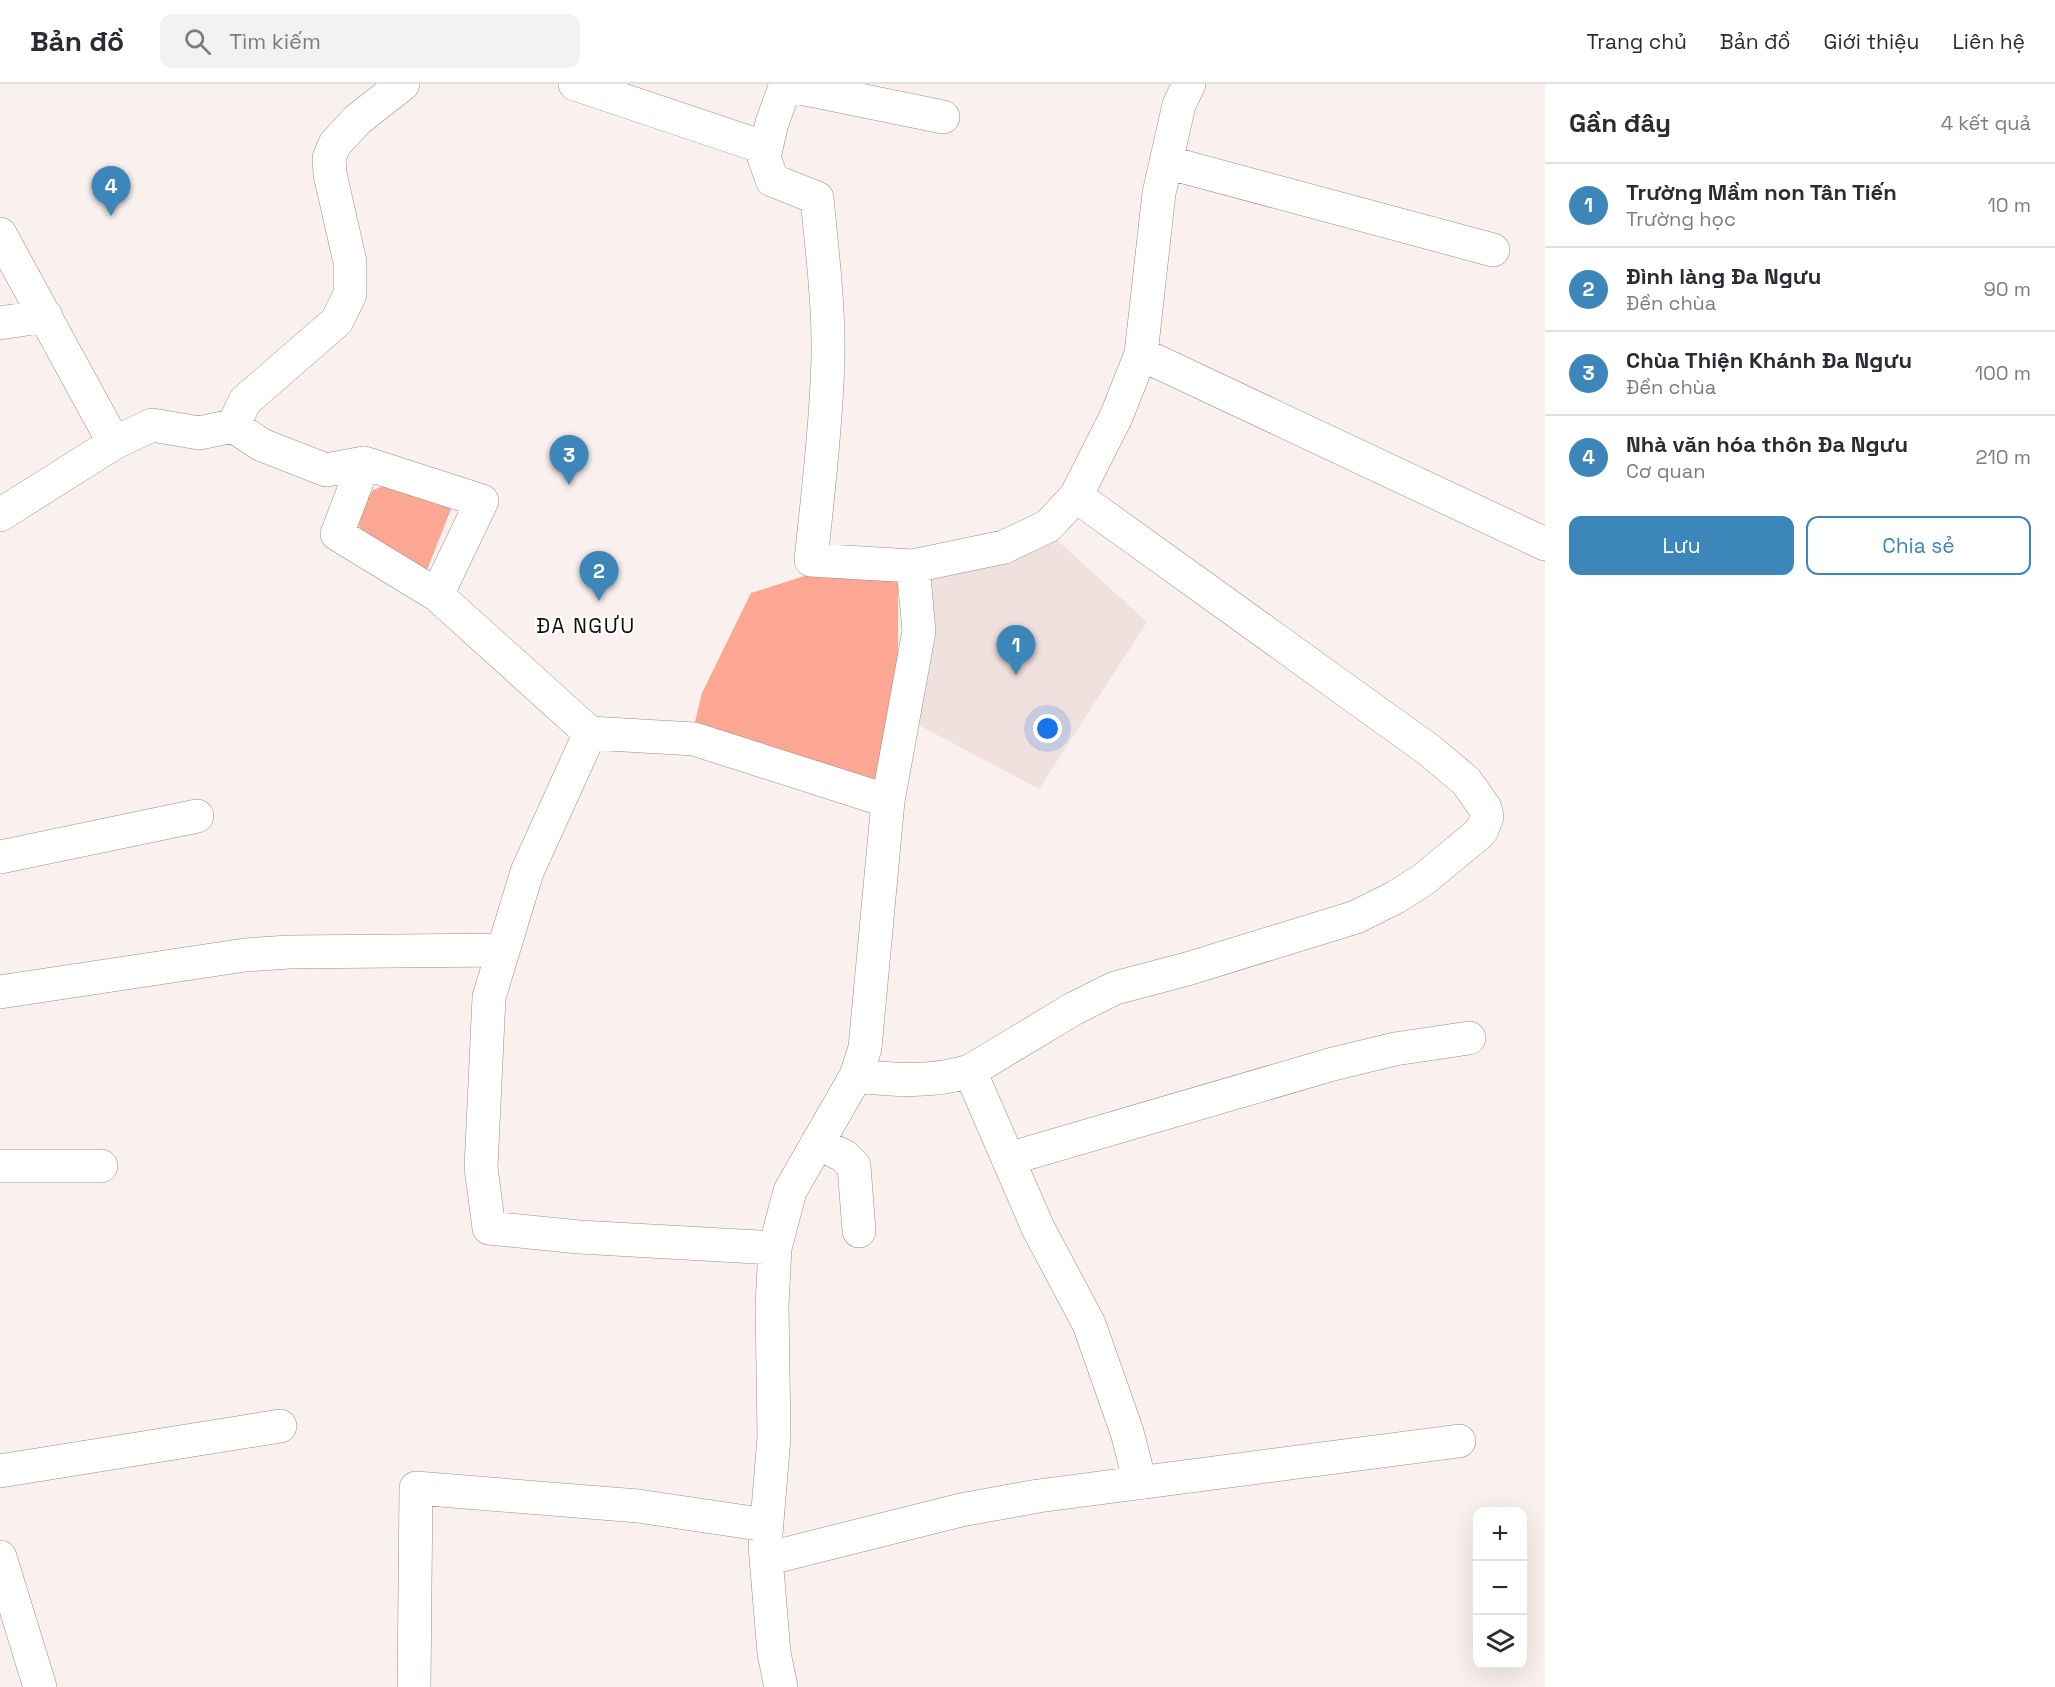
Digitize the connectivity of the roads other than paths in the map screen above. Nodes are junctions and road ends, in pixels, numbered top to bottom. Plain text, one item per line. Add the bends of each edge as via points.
1 (403, 84) edge
2 (575, 84) edge
3 (1189, 84) edge
4 (786, 85) edge
5 (943, 117) dead end
6 (766, 148) junction
7 (1166, 162) junction
8 (0, 234) edge
9 (1493, 250) dead end
10 (46, 316) junction
11 (0, 323) edge
12 (1141, 354) junction
13 (233, 426) junction
14 (114, 443) junction
15 (364, 463) junction
16 (1076, 496) junction
17 (0, 515) edge
18 (1545, 544) edge
19 (913, 566) junction
20 (437, 595) junction
21 (590, 733) junction
22 (888, 801) junction
23 (197, 816) dead end
24 (0, 857) edge
25 (503, 950) junction
26 (0, 992) edge
27 (1469, 1038) dead end
28 (970, 1071) junction
29 (856, 1076) junction
30 (817, 1143) junction
31 (1008, 1159) junction
32 (0, 1166) edge
33 (101, 1166) dead end
34 (859, 1231) dead end
35 (775, 1248) junction
36 (280, 1426) dead end
37 (1459, 1441) dead end
38 (0, 1471) edge
39 (1140, 1484) junction
40 (766, 1525) junction
41 (0, 1557) edge
42 (766, 1559) junction
43 (40, 1687) edge
44 (414, 1687) edge
45 (781, 1687) edge

1 - 13 street via 357,120 335,144 330,158 330,174 350,262 350,294 337,321 245,401
2 - 6 street
3 - 7 street via 1179,105
4 - 5 street
4 - 6 street
6 - 19 street via 764,157 772,180 817,198 828,357 811,560
7 - 9 street
7 - 12 street via 1158,194
8 - 10 street
10 - 11 street
10 - 14 street
12 - 16 street via 1116,417
12 - 18 street
13 - 14 street via 199,432 152,425
13 - 15 street via 262,446 326,470
14 - 17 street
15 - 20 street via 337,534
15 - 20 street via 482,501
16 - 19 street via 1048,526 1004,548
16 - 28 street via 1429,750 1466,781 1487,817 1476,836 1424,879 1356,917 1115,988
19 - 22 street via 919,631
20 - 21 street
21 - 22 street via 694,739
21 - 25 street via 527,872
22 - 29 street via 865,1048
23 - 24 street
25 - 26 street via 245,955
25 - 35 street via 488,1008 481,1168 489,1228
27 - 31 street via 1395,1049 1333,1064
28 - 29 street via 924,1079
28 - 31 street
29 - 30 street
30 - 34 street via 844,1156 854,1166
30 - 35 street via 790,1191
31 - 39 street via 1038,1228 1096,1340 1127,1431
32 - 33 street
35 - 40 street via 774,1437
36 - 38 street
37 - 39 street
39 - 42 street via 961,1510
40 - 42 street
40 - 44 street via 638,1506 416,1488
41 - 43 street
42 - 45 street

